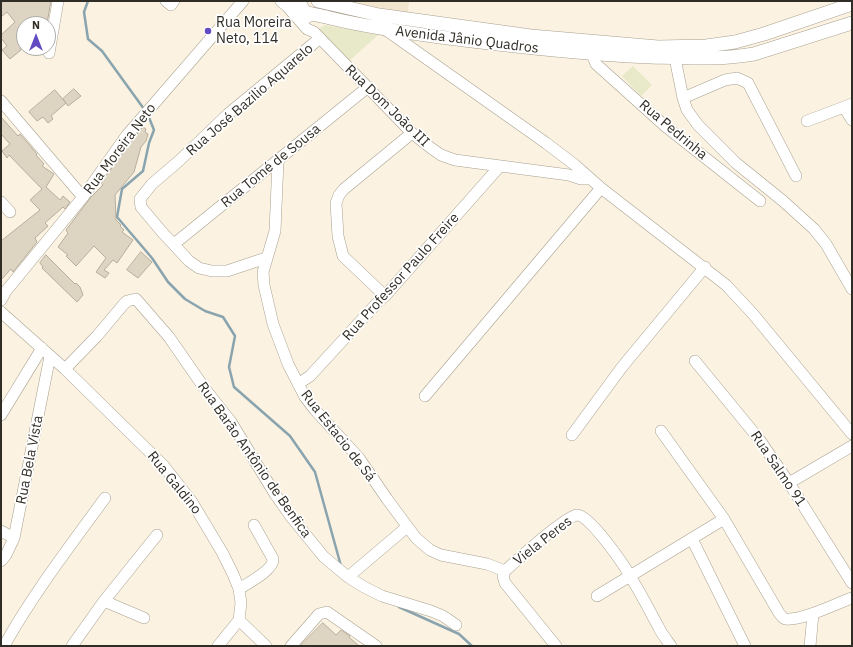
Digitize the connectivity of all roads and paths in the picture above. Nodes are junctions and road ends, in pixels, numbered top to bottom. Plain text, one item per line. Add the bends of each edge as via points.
1 (58, 1) edge
2 (166, 1) edge
3 (174, 1) edge
4 (243, 1) edge
5 (318, 1) edge
6 (283, 2) edge
7 (852, 4) edge
8 (303, 7) edge
9 (55, 16) edge
10 (852, 23) edge
11 (386, 30) junction
12 (316, 36) junction
13 (735, 42) junction
14 (658, 52) junction
15 (592, 54) junction
16 (739, 56) junction
17 (675, 58) junction
18 (368, 87) junction
19 (683, 98) junction
20 (1, 102) edge
21 (848, 105) edge
22 (852, 120) edge
23 (807, 121) dead end
24 (412, 133) junction
25 (278, 160) junction
26 (500, 166) junction
27 (796, 176) dead end
28 (590, 179) junction
29 (601, 188) junction
30 (83, 197) junction
31 (760, 201) dead end
32 (1, 202) edge
33 (10, 212) dead end
34 (174, 244) junction
35 (266, 258) junction
36 (705, 267) junction
37 (852, 289) edge
38 (385, 296) junction
39 (1, 300) edge
40 (1, 312) edge
41 (42, 348) junction
42 (50, 356) junction
43 (695, 360) dead end
44 (65, 369) junction
45 (298, 384) junction
46 (426, 396) dead end
47 (1, 415) edge
48 (661, 431) dead end
49 (852, 434) edge
50 (572, 435) dead end
51 (852, 446) edge
52 (789, 483) junction
53 (105, 498) dead end
54 (724, 519) junction
55 (254, 525) dead end
56 (407, 527) junction
57 (1, 531) edge
58 (156, 535) dead end
59 (14, 538) junction
60 (692, 539) junction
61 (1, 561) edge
62 (505, 571) junction
63 (631, 576) junction
64 (348, 578) junction
65 (852, 583) edge
66 (239, 589) junction
67 (597, 596) dead end
68 (852, 598) edge
69 (104, 601) junction
70 (813, 614) junction
71 (144, 618) dead end
72 (239, 620) junction
73 (456, 624) dead end
74 (7, 645) edge
75 (72, 646) edge
76 (218, 646) edge
77 (266, 646) edge
78 (291, 646) edge
79 (376, 646) edge
80 (556, 646) edge
81 (671, 646) edge
82 (745, 646) edge
83 (810, 646) edge

1 - 9 street
2 - 3 street via 171,5
4 - 30 street, Rua Moreira Neto via 127,135
5 - 14 main road, Avenida Jânio Quadros via 379,15
6 - 8 main road, Avenida Jânio Quadros via 292,8
6 - 12 street, Rua Dom João III
7 - 13 main road
8 - 11 main road, Avenida Jânio Quadros
8 - 12 street, Rua Dom João III
10 - 16 main road via 754,54
11 - 15 main road, Avenida Jânio Quadros
11 - 28 street via 546,143
12 - 18 street, Rua Dom João III
12 - 34 street, Rua José Bazilio Aquarelo via 142,195 141,207
13 - 14 main road
13 - 16 main road
14 - 15 main road, Avenida Jânio Quadros
14 - 17 main road
15 - 31 street, Rua Pedrinha via 596,64 665,126
16 - 17 main road
17 - 19 street
18 - 24 street, Rua Dom João III
18 - 25 street, Rua Tomé de Sousa
19 - 27 street via 731,78 748,84
19 - 37 street via 687,110 698,126 736,163 814,229 826,244
20 - 30 street
21 - 22 street
21 - 23 street
24 - 26 street, Rua Dom João III via 431,148 455,160
24 - 38 street via 344,189 336,203 338,236 343,256
25 - 34 street, Rua Tomé de Sousa
25 - 35 street, Rua Estacio de Sá via 275,231
26 - 28 street, Rua Dom João III
26 - 38 street, Rua Professor Paulo Freire
28 - 29 street
29 - 36 street
29 - 46 street
30 - 39 street, Rua Moreira Neto
32 - 33 street
34 - 35 street via 199,268 212,271 227,271
35 - 45 street, Rua Estacio de Sá via 263,272 269,308
36 - 49 street via 753,314
36 - 50 street via 622,367
38 - 45 street, Rua Professor Paulo Freire via 310,376
40 - 41 street, Rua Galdino
41 - 42 street, Rua Galdino
41 - 47 street
42 - 44 street, Rua Galdino
42 - 59 street, Rua Bela Vista
43 - 52 street, Rua Salmo 91 via 759,439
44 - 64 street, Rua Barão Antônio de Benfica via 127,301 136,299 169,337 198,380 232,422 292,518 324,557
44 - 66 street, Rua Galdino via 163,465 192,502 222,552
45 - 56 street, Rua Estacio de Sá via 315,410 359,458
48 - 54 street
51 - 52 street
52 - 65 street, Rua Salmo 91
53 - 74 street via 50,574 14,628
54 - 60 street
54 - 70 street via 783,618 788,620
55 - 66 street via 274,562 262,574
56 - 62 street, Rua Estacio de Sá via 430,550 441,555 487,564
56 - 64 street
57 - 59 street
58 - 69 street
59 - 61 street, Rua Bela Vista
60 - 63 street
60 - 82 street
62 - 63 street, Viela Peres via 551,532 578,515 591,524
62 - 80 street via 505,583
63 - 67 street
63 - 81 street via 658,628
64 - 73 street, Rua Barão Antônio de Benfica via 382,596 430,611
66 - 72 street, Rua Galdino
68 - 70 street
69 - 71 street
69 - 75 street
70 - 83 street
72 - 76 street
72 - 77 street
78 - 79 street via 319,614 327,612

